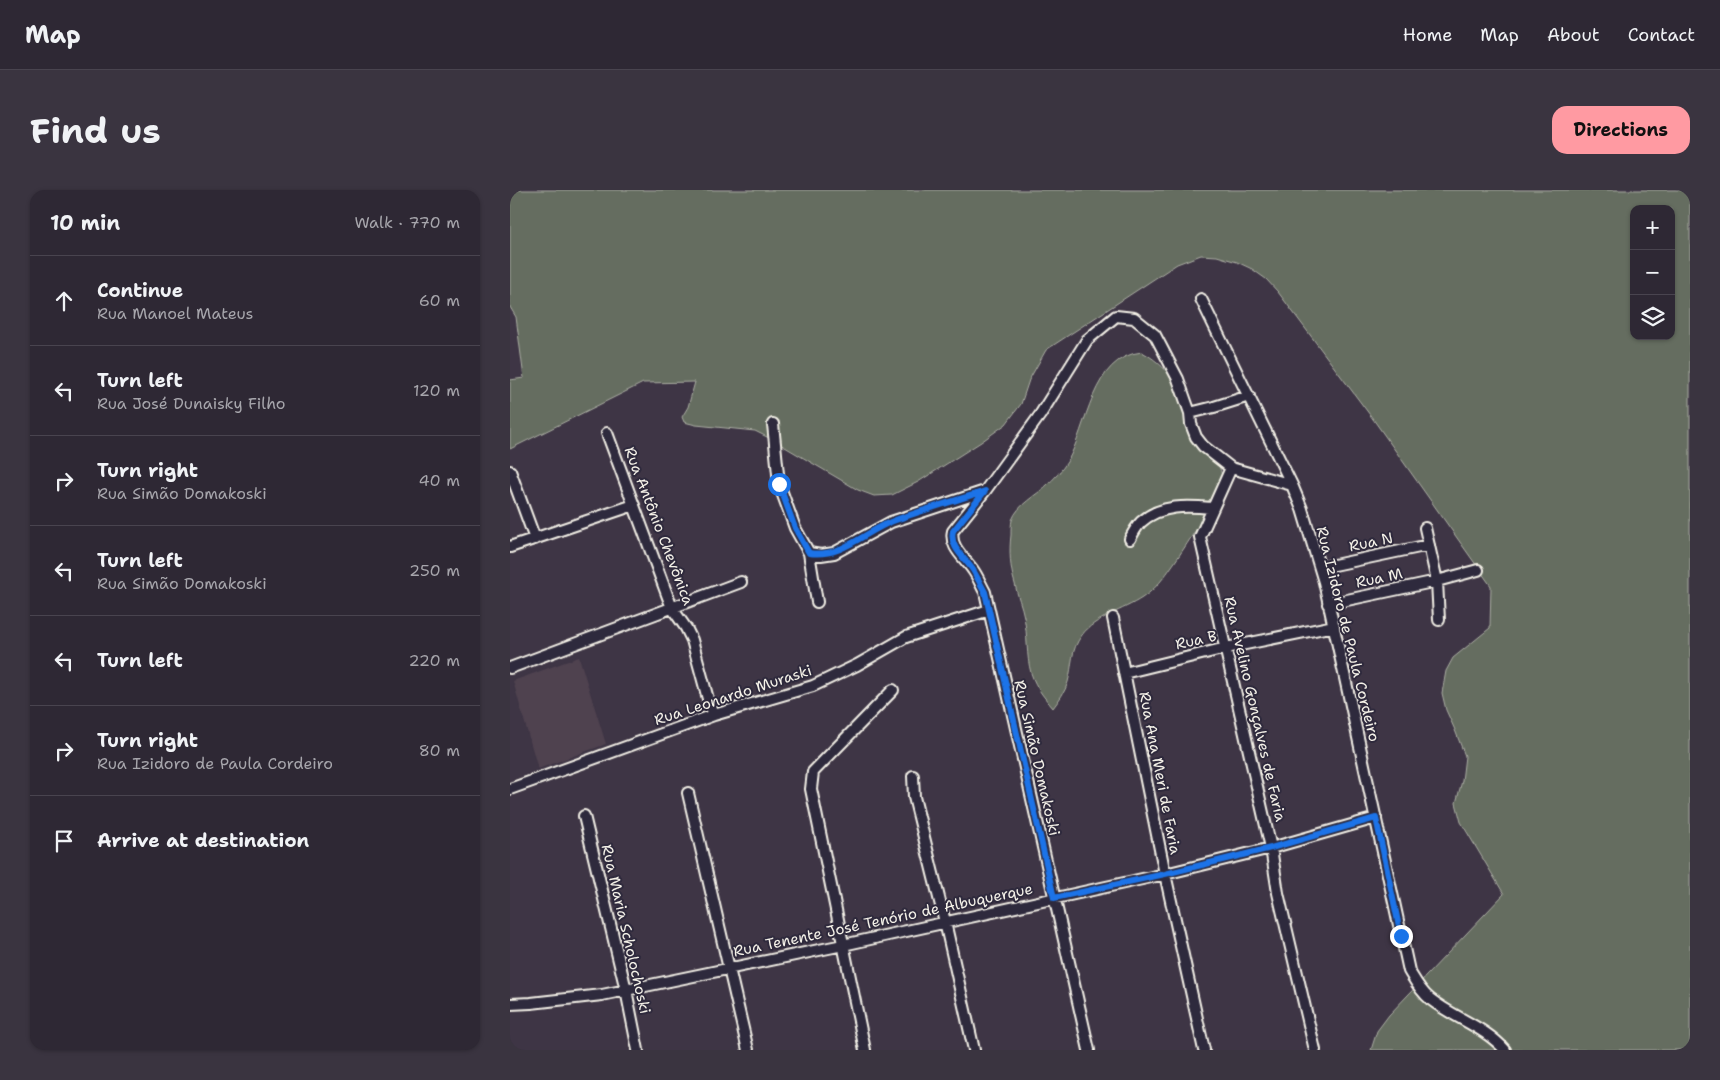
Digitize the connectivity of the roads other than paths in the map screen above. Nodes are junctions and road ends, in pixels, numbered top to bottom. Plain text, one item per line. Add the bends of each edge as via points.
1 (1202, 299) dead end
2 (1249, 396) junction
3 (1190, 412) junction
4 (774, 424) dead end
5 (608, 432) dead end
6 (1231, 468) junction
7 (510, 471) edge
8 (1292, 485) junction
9 (985, 491) junction
10 (634, 505) junction
11 (1212, 508) junction
12 (1425, 528) dead end
13 (535, 539) junction
14 (1130, 539) dead end
15 (1429, 545) junction
16 (510, 547) edge
17 (809, 553) junction
18 (1320, 568) junction
19 (1478, 570) dead end
20 (1437, 581) junction
21 (741, 582) dead end
22 (817, 602) dead end
23 (1328, 604) junction
24 (672, 608) junction
25 (989, 610) junction
26 (1112, 618) dead end
27 (1439, 620) dead end
28 (1334, 626) junction
29 (1226, 648) junction
30 (510, 668) edge
31 (1124, 673) junction
32 (892, 690) dead end
33 (714, 715) junction
34 (914, 776) dead end
35 (510, 789) edge
36 (688, 793) dead end
37 (584, 816) dead end
38 (1376, 818) junction
39 (1271, 848) junction
40 (1165, 874) junction
41 (1054, 898) junction
42 (945, 922) junction
43 (843, 945) junction
44 (728, 969) junction
45 (626, 990) junction
46 (510, 1004) edge
47 (638, 1050) edge
48 (748, 1050) edge
49 (865, 1050) edge
50 (974, 1050) edge
51 (1089, 1050) edge
52 (1204, 1050) edge
53 (1315, 1050) edge
54 (1505, 1050) edge

1 - 2 street, Rua Izidoro de Paula Cordeiro
2 - 3 street
2 - 8 street, Rua Izidoro de Paula Cordeiro
3 - 6 street via 1196,437
3 - 9 street via 1178,379 1155,335 1134,318 1116,316 1087,340 1040,415
4 - 17 street via 779,484 795,528
5 - 10 street, Rua Antônio Chevônica
6 - 8 street
6 - 11 street, Rua Avelino Gonçalves de Faria
7 - 13 street
8 - 18 street, Rua Izidoro de Paula Cordeiro
9 - 17 street via 891,522 834,553
9 - 25 street, Rua Simão Domakoski via 951,538 985,592
10 - 13 street
10 - 24 street, Rua Antônio Chevônica
11 - 14 street via 1166,508 1140,523
11 - 29 street, Rua Avelino Gonçalves de Faria via 1200,537
12 - 15 street
13 - 16 street
15 - 18 street, Rua N
15 - 20 street
17 - 22 street
18 - 23 street, Rua Izidoro de Paula Cordeiro
19 - 20 street, Rua M
20 - 23 street, Rua M
20 - 27 street
21 - 24 street
23 - 28 street, Rua Izidoro de Paula Cordeiro
24 - 30 street
24 - 33 street, Rua Antônio Chevônica via 692,640
25 - 33 street, Rua Leonardo Muraski via 906,637 813,686
25 - 41 street, Rua Simão Domakoski
26 - 31 street, Rua Ana Meri de Faria
28 - 29 street, Rua B
28 - 38 street, Rua Izidoro de Paula Cordeiro
29 - 31 street, Rua B
29 - 39 street, Rua Avelino Gonçalves de Faria
31 - 40 street, Rua Ana Meri de Faria
32 - 43 street via 813,772 811,789
33 - 35 street, Rua Leonardo Muraski
34 - 42 street via 914,797
36 - 44 street
37 - 45 street, Rua Maria Scholochoski
38 - 39 street, Rua Tenente José Tenório de Albuquerque
38 - 54 street, Rua Izidoro de Paula Cordeiro via 1409,971 1429,999 1488,1035
39 - 40 street, Rua Tenente José Tenório de Albuquerque
39 - 53 street, Rua Avelino Gonçalves de Faria via 1278,893
40 - 41 street, Rua Tenente José Tenório de Albuquerque
40 - 52 street, Rua Ana Meri de Faria
41 - 42 street, Rua Tenente José Tenório de Albuquerque
41 - 51 street, Rua Simão Domakoski
42 - 43 street, Rua Tenente José Tenório de Albuquerque
42 - 50 street
43 - 44 street, Rua Tenente José Tenório de Albuquerque
43 - 49 street
44 - 45 street, Rua Tenente José Tenório de Albuquerque
44 - 48 street
45 - 46 street, Rua Tenente José Tenório de Albuquerque
45 - 47 street, Rua Maria Scholochoski

